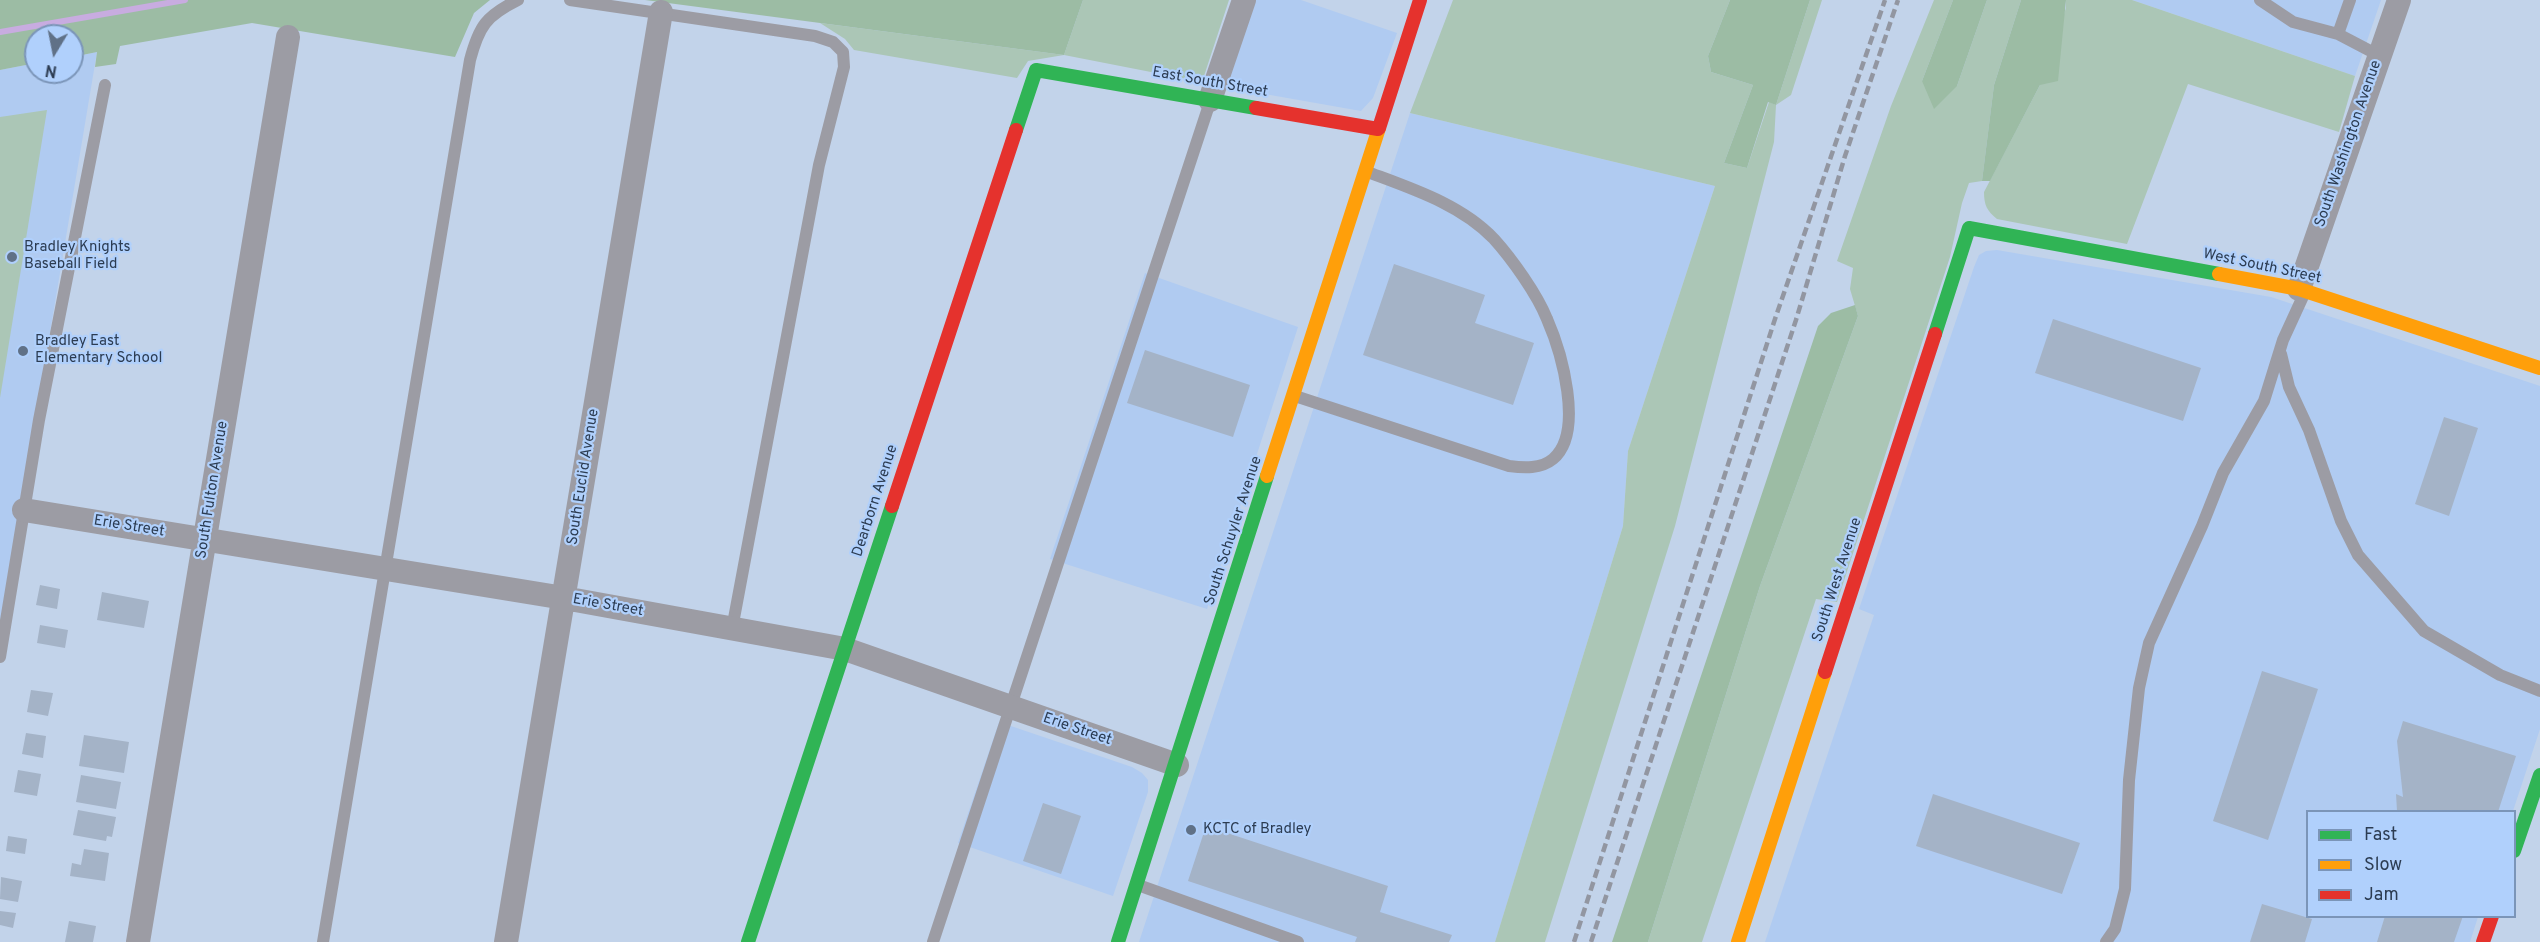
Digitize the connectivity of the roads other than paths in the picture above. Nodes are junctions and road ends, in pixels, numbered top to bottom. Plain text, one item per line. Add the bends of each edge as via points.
1 (518, 0) edge
2 (570, 0) edge
3 (1244, 0) edge
4 (1420, 0) edge
5 (2260, 0) edge
6 (2350, 0) edge
7 (2399, 0) edge
8 (661, 12) junction
9 (2338, 34) junction
10 (288, 37) dead end
11 (2380, 56) junction
12 (1036, 69) joint
13 (105, 85) dead end
14 (1210, 100) junction
15 (1378, 129) junction
16 (1364, 171) junction
17 (1969, 228) joint
18 (2302, 290) junction
19 (2280, 353) junction
20 (2540, 368) edge
21 (1294, 396) junction
22 (24, 510) junction
23 (205, 539) junction
24 (386, 569) junction
25 (564, 598) junction
26 (732, 629) junction
27 (845, 649) junction
28 (0, 657) edge
29 (2540, 692) edge
30 (1011, 707) junction
31 (1177, 765) junction
32 (2540, 775) edge
33 (2534, 812) edge
34 (2516, 847) edge
35 (1137, 884) junction
36 (2491, 918) edge
37 (138, 942) edge
38 (323, 942) edge
39 (506, 942) edge
40 (748, 942) edge
41 (933, 942) edge
42 (1118, 942) edge
43 (1298, 942) edge
44 (1738, 942) edge
45 (2106, 942) edge
46 (2483, 942) edge

1 - 24 lane via 487,20 477,33 470,60
2 - 8 lane
3 - 14 street
4 - 15 street, South Schuyler Avenue
5 - 9 lane via 2293,22
6 - 9 lane
7 - 11 street, South Washington Avenue
8 - 25 street, South Euclid Avenue
8 - 26 lane via 815,36 833,42 843,52 844,67 819,165
9 - 11 lane
10 - 23 street, South Fulton Avenue
11 - 18 street, South Washington Avenue
12 - 14 street, East South Street
12 - 27 street, Dearborn Avenue
13 - 22 lane
14 - 15 street, East South Street
14 - 30 lane
15 - 16 street, South Schuyler Avenue
16 - 21 street, South Schuyler Avenue
16 - 21 lane via 1458,211 1493,239 1546,316 1558,346 1567,388 1566,434 1553,459 1539,466 1509,466
17 - 18 street, West South Street
17 - 44 street, South West Avenue
18 - 19 lane
18 - 20 street, West South Street
19 - 29 lane via 2289,387 2358,555 2424,632 2500,675
19 - 45 lane via 2264,401 2223,473 2149,643 2139,688 2129,780 2125,889 2115,929
21 - 31 street, South Schuyler Avenue
22 - 23 street, Erie Street
22 - 28 lane
23 - 24 street, Erie Street
23 - 37 street, South Fulton Avenue
24 - 25 street, Erie Street
24 - 38 lane
25 - 26 street, Erie Street
25 - 39 street, South Euclid Avenue
26 - 27 street, Erie Street
27 - 30 street, Erie Street
27 - 40 street, Dearborn Avenue
30 - 31 street, Erie Street
30 - 41 lane
31 - 35 street, South Schuyler Avenue
32 - 33 street
33 - 34 street
35 - 42 street, South Schuyler Avenue
35 - 43 lane
36 - 46 street

